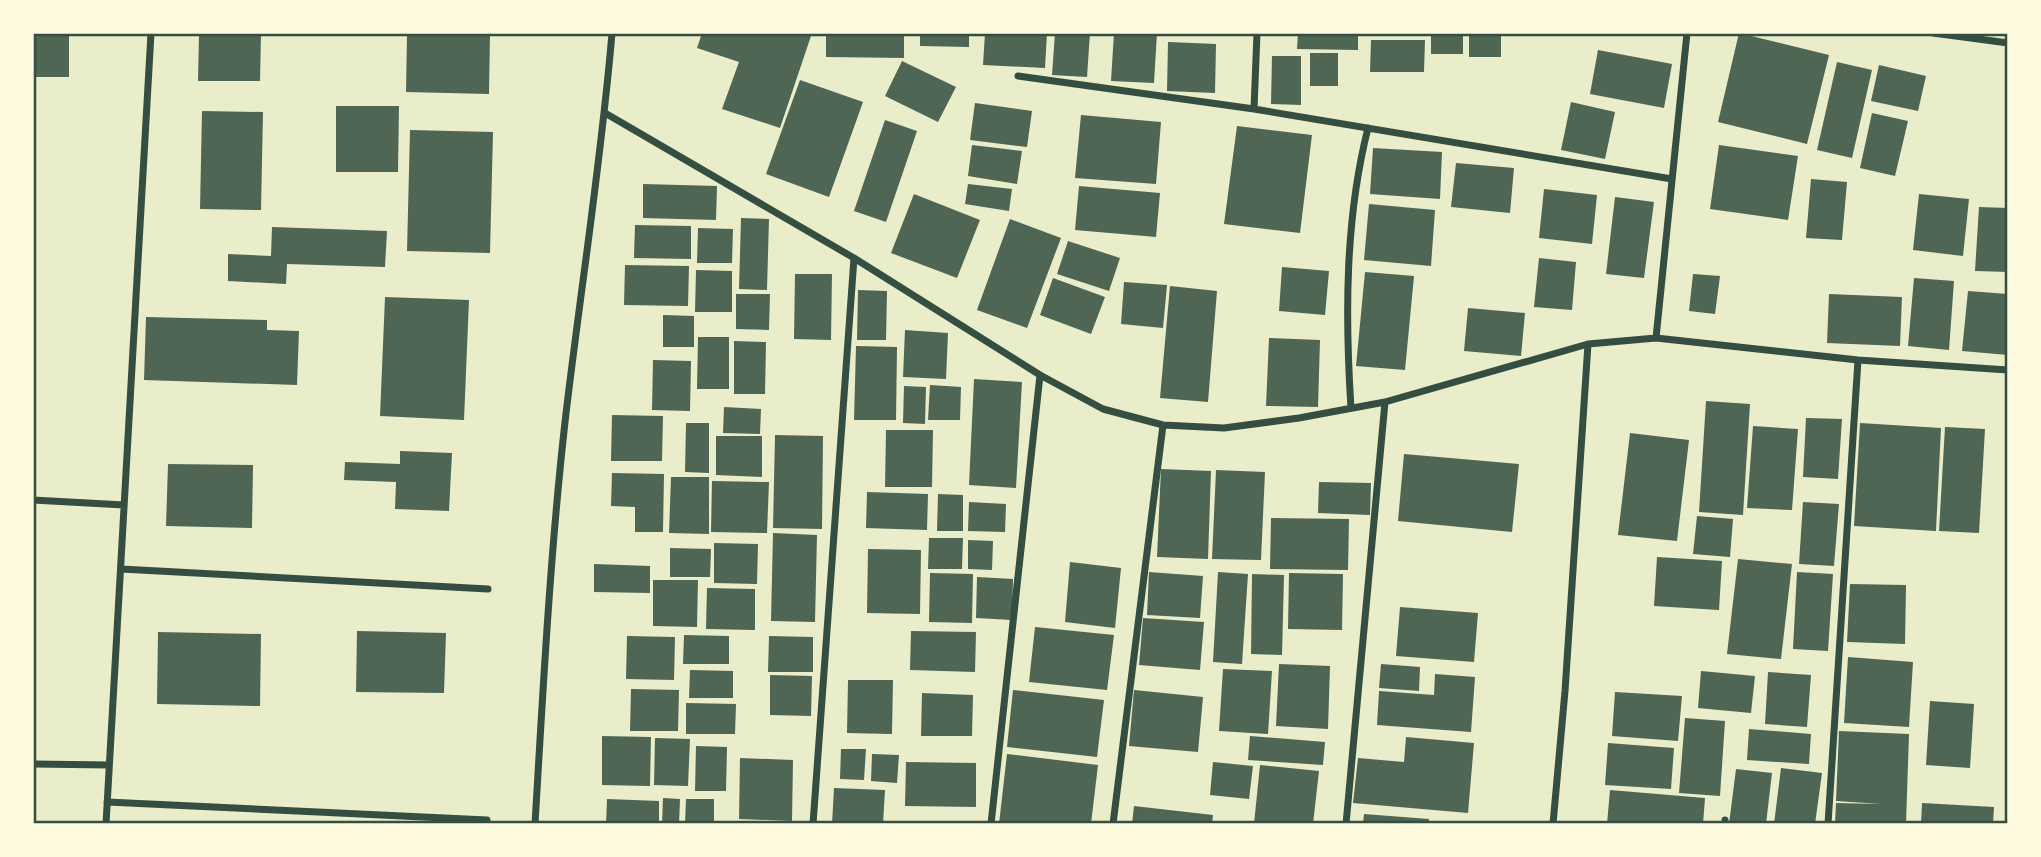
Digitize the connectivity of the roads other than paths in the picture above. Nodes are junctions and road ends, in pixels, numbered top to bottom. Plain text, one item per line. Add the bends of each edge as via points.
1 (151, 33) edge
2 (612, 33) edge
3 (1257, 33) edge
4 (1687, 33) edge
5 (1933, 33) edge
6 (2008, 43) edge
7 (1018, 76) dead end
8 (1254, 109) junction
9 (605, 113) junction
10 (1368, 128) junction
11 (1672, 179) junction
12 (854, 258) junction
13 (1656, 338) junction
14 (1588, 344) junction
15 (1858, 360) junction
16 (2008, 370) edge
17 (1040, 375) junction
18 (1385, 402) junction
19 (1351, 408) junction
20 (1163, 425) junction
21 (33, 500) edge
22 (124, 505) junction
23 (121, 569) junction
24 (488, 589) dead end
25 (33, 764) edge
26 (109, 765) junction
27 (107, 802) junction
28 (487, 820) dead end
29 (106, 824) edge
30 (535, 824) edge
31 (813, 824) edge
32 (991, 824) edge
33 (1112, 824) edge
34 (1346, 824) edge
35 (1553, 824) edge
36 (1828, 824) edge

1 - 22 street
2 - 9 street
3 - 8 street
4 - 11 street
5 - 6 street
7 - 8 street
8 - 10 street
9 - 12 street
9 - 30 street via 549,583
10 - 11 street
10 - 19 street via 1350,237 1347,346
11 - 13 street
12 - 17 street
12 - 31 street
13 - 14 street
13 - 15 street
14 - 18 street
14 - 35 street
15 - 16 street
15 - 36 street
17 - 20 street via 1103,409
17 - 32 street
18 - 19 street
18 - 34 street
19 - 20 street via 1224,428
20 - 33 street
21 - 22 street
22 - 23 street
23 - 24 street
23 - 26 street
25 - 26 street
26 - 27 street
27 - 28 street
27 - 29 street

